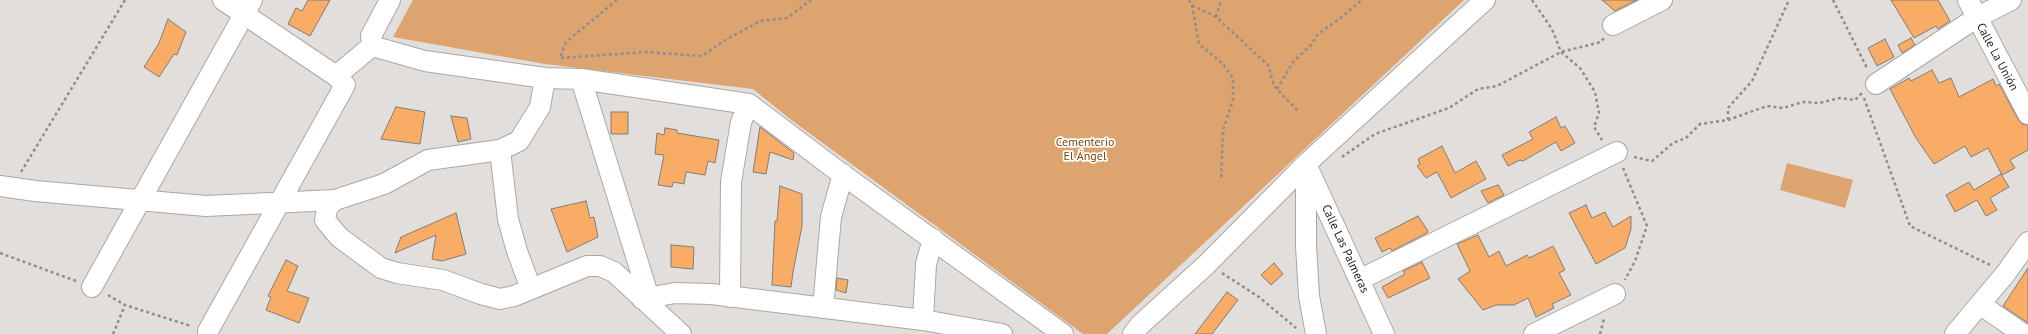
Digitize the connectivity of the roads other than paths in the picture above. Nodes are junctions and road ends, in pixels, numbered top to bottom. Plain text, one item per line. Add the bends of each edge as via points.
1 (223, 0) edge
2 (390, 0) edge
3 (1485, 0) edge
4 (1662, 0) edge
5 (1968, 0) edge
6 (2010, 0) edge
7 (248, 7) edge
8 (1976, 18) junction
9 (1613, 25) road end
10 (372, 46) junction
11 (336, 76) junction
12 (545, 78) junction
13 (581, 79) junction
14 (1869, 88) road end
15 (749, 104) junction
16 (2028, 114) edge
17 (500, 150) junction
18 (1617, 152) road end
19 (1306, 164) junction
20 (843, 174) junction
21 (6, 187) edge
22 (140, 200) junction
23 (335, 200) junction
24 (280, 203) junction
25 (933, 239) junction
26 (2028, 242) edge
27 (1359, 280) junction
28 (92, 287) dead end
29 (531, 289) junction
30 (1615, 294) road end
31 (730, 297) junction
32 (646, 298) junction
33 (1981, 305) junction
34 (823, 308) junction
35 (923, 320) junction
36 (208, 331) dead end
37 (682, 334) edge
38 (1002, 334) edge
39 (1063, 334) edge
40 (1133, 334) edge
41 (1316, 334) edge
42 (1384, 334) edge
43 (1534, 334) edge
44 (1955, 334) edge
45 (2023, 334) edge

1 - 7 street
2 - 10 street via 371,36
3 - 19 street
4 - 9 street
5 - 8 street, Calle La Unión
6 - 8 street
7 - 11 street
7 - 22 street
8 - 14 street
8 - 16 street, Calle La Unión
10 - 11 street
10 - 12 street via 425,61
11 - 24 street via 345,85
12 - 13 street
12 - 17 street via 540,108 519,141
13 - 15 street
13 - 32 street
15 - 20 street
15 - 31 street via 740,128 732,182
17 - 23 street via 428,160 384,184
17 - 29 street via 508,219
18 - 27 street
19 - 27 street, Calle Las Palmeras
19 - 40 street
19 - 41 street via 1306,246 1309,296
20 - 25 street
20 - 34 street via 831,217
21 - 22 street
22 - 24 street via 206,206
22 - 28 street
23 - 24 street
23 - 29 street via 327,208 325,220 339,237 381,268 443,280 500,299
24 - 36 street
25 - 35 street via 926,264
25 - 39 street
26 - 33 street
27 - 42 street, Calle Las Palmeras
29 - 32 street via 587,266 600,266 614,272
30 - 43 street
31 - 32 street via 674,294
31 - 34 street
32 - 37 street
33 - 44 street
33 - 45 street
34 - 35 street
35 - 38 street

